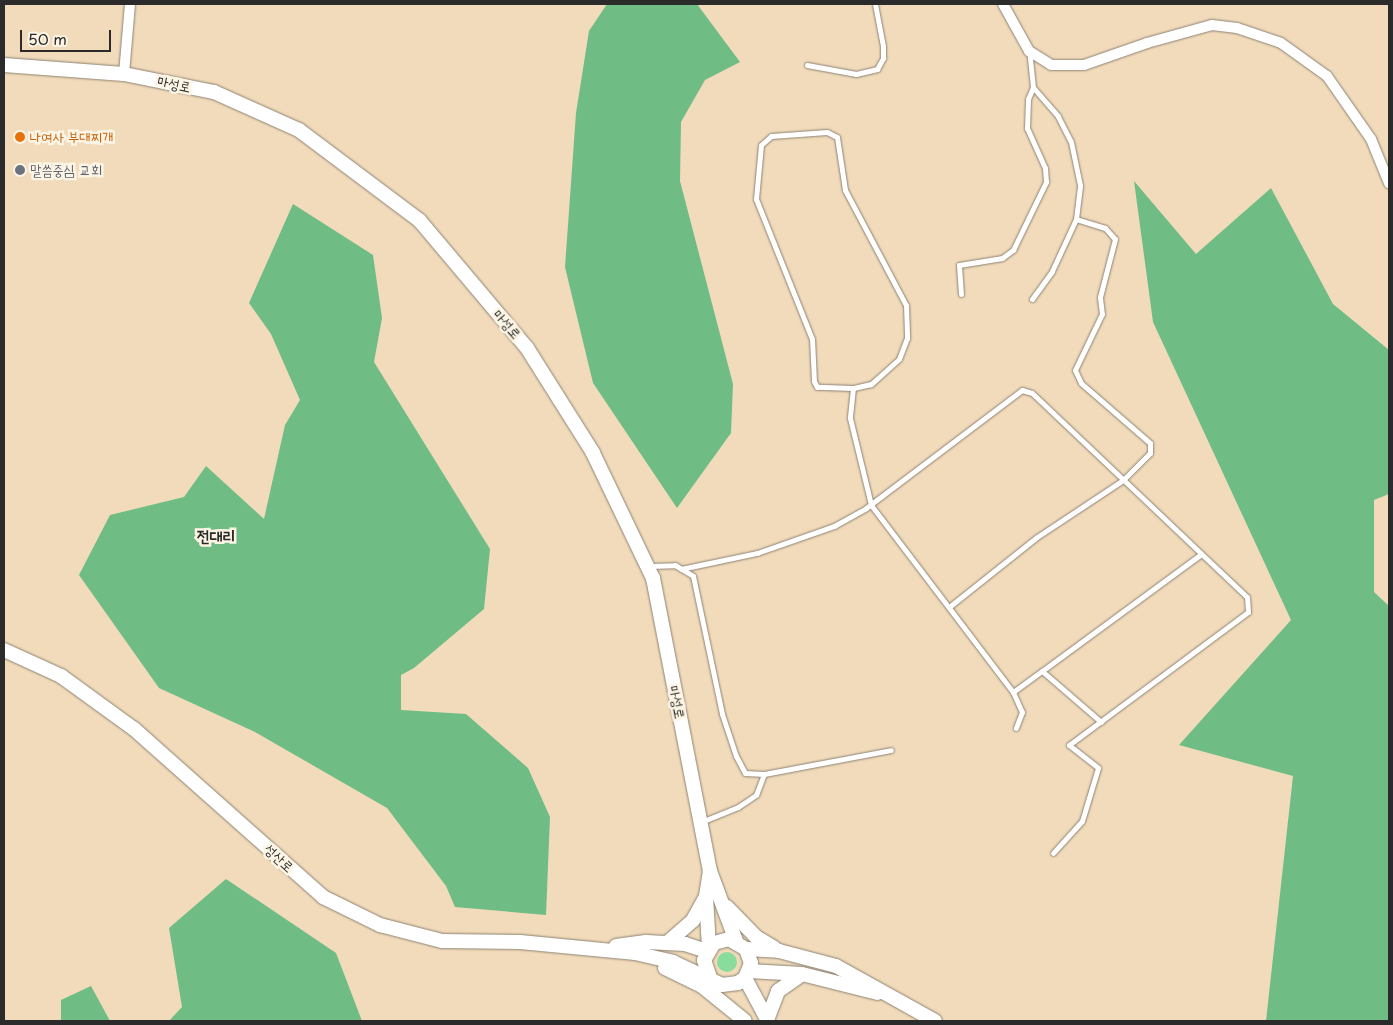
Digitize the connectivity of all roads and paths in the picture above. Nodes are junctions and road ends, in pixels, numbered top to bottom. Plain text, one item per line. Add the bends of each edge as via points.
1 (130, 4) edge
2 (875, 4) edge
3 (1003, 4) edge
4 (1029, 51) junction
5 (4, 65) edge
6 (807, 65) dead end
7 (124, 74) junction
8 (1033, 87) junction
9 (1389, 183) edge
10 (1076, 219) junction
11 (962, 294) dead end
12 (1032, 299) dead end
13 (853, 388) junction
14 (1123, 480) junction
15 (870, 505) junction
16 (1201, 554) junction
17 (647, 566) junction
18 (681, 569) junction
19 (949, 607) junction
20 (4, 650) edge
21 (1042, 671) junction
22 (1013, 692) junction
23 (1101, 722) junction
24 (1016, 728) dead end
25 (891, 750) dead end
26 (764, 774) junction
27 (701, 822) junction
28 (1053, 853) dead end
29 (710, 871) junction
30 (706, 896) junction
31 (722, 901) junction
32 (667, 943) junction
33 (741, 945) junction
34 (602, 948) junction
35 (708, 950) junction
36 (779, 951) junction
37 (635, 953) junction
38 (747, 974) junction
39 (802, 974) junction
40 (710, 977) junction
41 (722, 985) junction
42 (889, 995) junction
43 (768, 1020) edge
44 (745, 1021) edge
45 (749, 1021) edge
46 (935, 1021) edge

1 - 7 street
2 - 6 lane via 883,52 878,70 856,74
3 - 4 street
4 - 8 lane
4 - 9 street via 1051,65 1069,68 1212,25 1238,28 1280,43 1328,76 1371,139
5 - 7 main road, 마성로
7 - 17 main road, 마성로 via 214,92 299,130 420,221 527,348 593,453
8 - 10 lane via 1058,116 1071,142 1080,185
8 - 11 lane via 1028,99 1027,128 1045,168 1046,182 1013,250 1002,258 959,265
10 - 12 lane via 1052,271
10 - 14 lane via 1105,228 1115,238 1100,297 1102,314 1075,370 1081,383 1150,443 1150,453
13 - 13 lane via 871,384 899,359 907,338 906,305 845,190 837,136 826,132 771,136 762,145 756,199 812,339 814,381 817,387
13 - 15 lane via 850,418
14 - 15 lane via 1032,393 1022,390
14 - 16 lane
14 - 19 lane via 1037,538
15 - 18 lane via 834,526 757,553
15 - 19 lane
16 - 21 lane
16 - 23 lane via 1247,597 1248,612
17 - 18 lane via 674,565
17 - 27 main road, 마성로
18 - 26 lane via 693,576 722,714 736,756 745,773
19 - 22 lane
20 - 34 main road, 성산로 via 61,676 134,729 331,901 380,925 442,941
21 - 22 lane
21 - 23 lane
22 - 24 lane via 1022,712
23 - 28 lane via 1069,745 1098,768 1082,821
25 - 26 lane
26 - 27 lane via 756,795 738,807
27 - 29 main road, 마성로
29 - 30 main road
29 - 31 main road
30 - 32 main road via 693,920
30 - 35 main road
31 - 33 main road
31 - 36 main road via 756,937
32 - 34 main road via 646,942
32 - 35 main road
33 - 35 main road via 721,940
33 - 36 main road
33 - 38 main road via 751,964
34 - 37 main road
35 - 40 main road via 705,969
36 - 42 main road via 836,966
37 - 40 main road via 673,962
37 - 44 main road via 702,986
38 - 39 main road
38 - 41 main road via 738,983
38 - 43 main road
39 - 42 main road
39 - 43 main road via 778,990
40 - 41 main road
41 - 45 main road
42 - 46 main road

